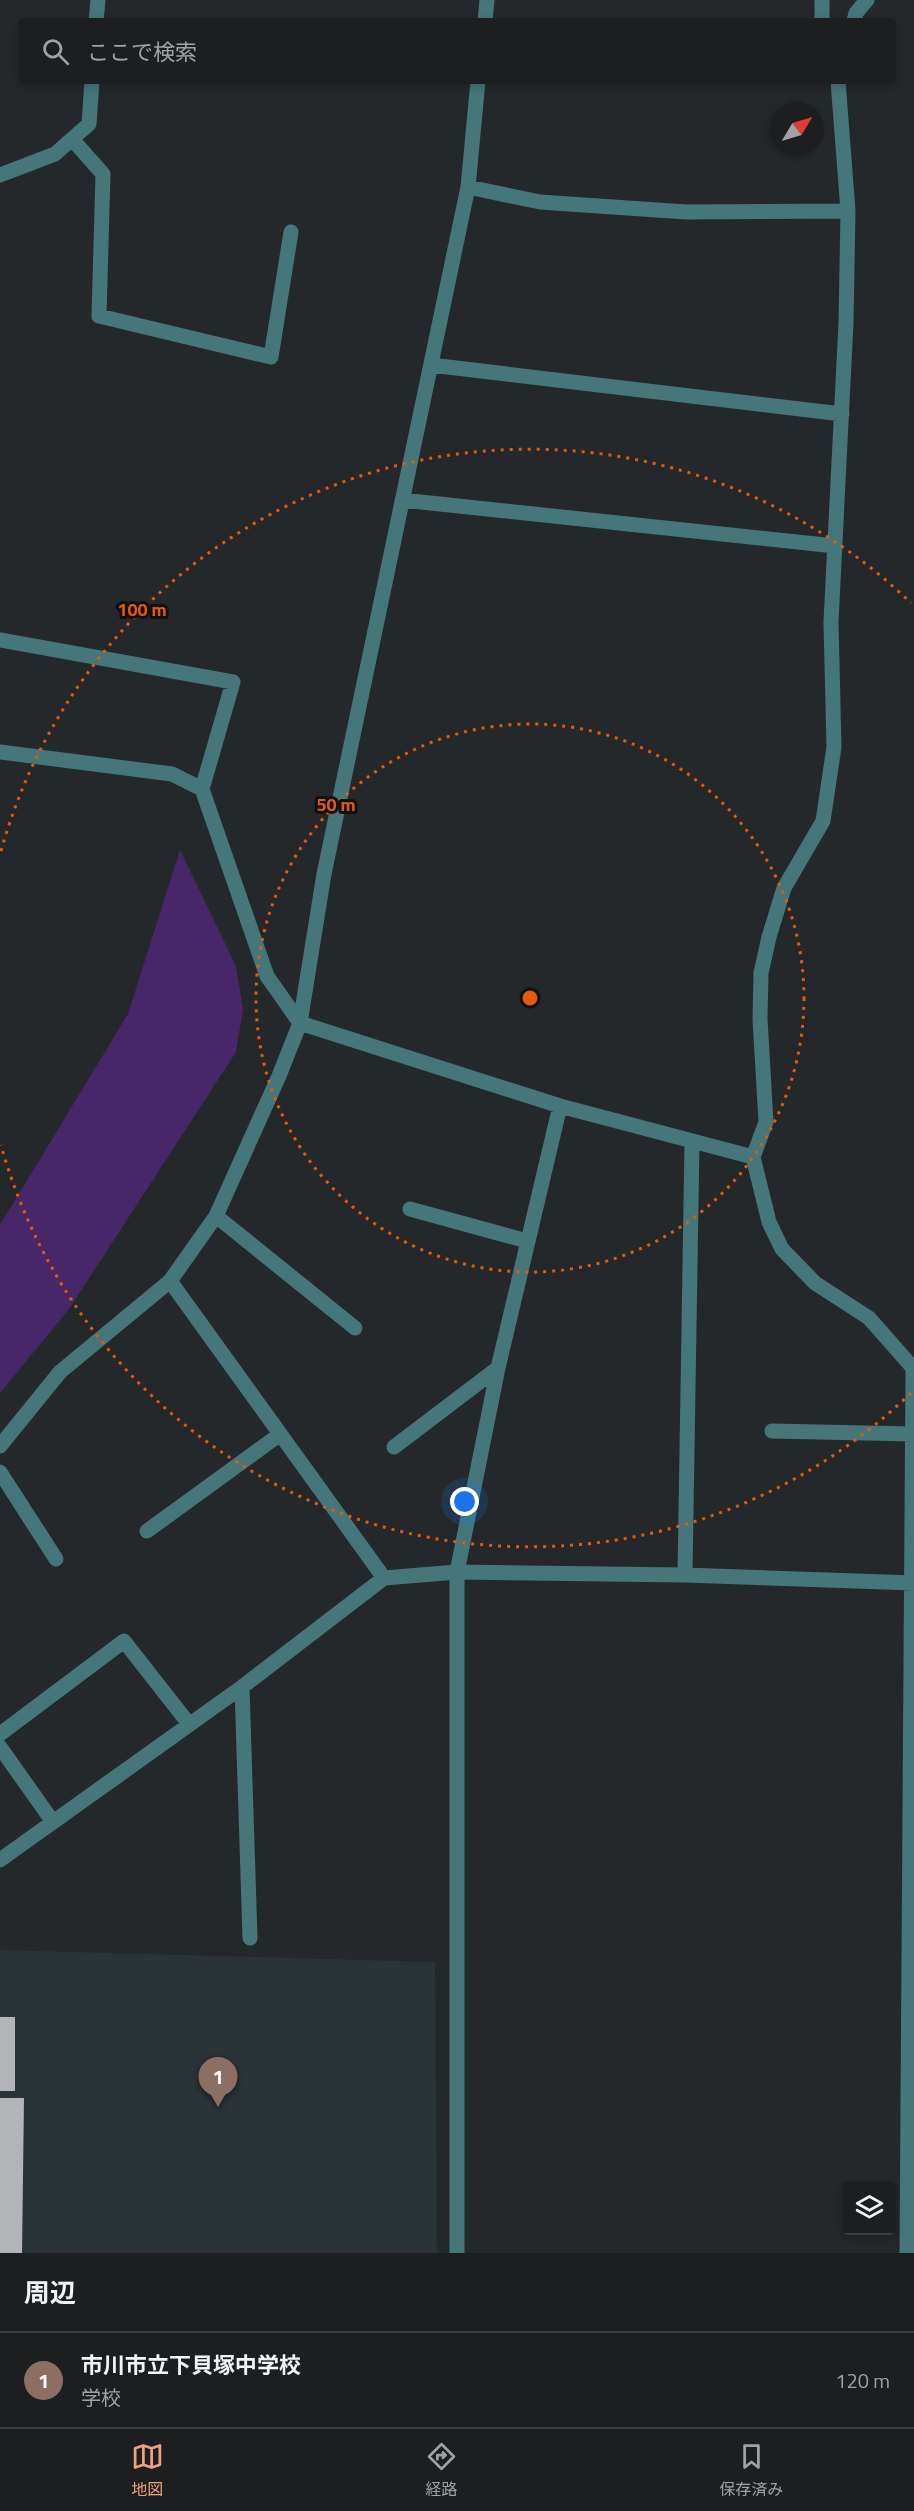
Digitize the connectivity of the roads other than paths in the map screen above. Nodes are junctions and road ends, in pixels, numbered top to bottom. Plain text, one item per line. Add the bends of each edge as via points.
1 (98, 0) edge
2 (487, 0) edge
3 (822, 0) edge
4 (867, 0) edge
5 (96, 18) edge
6 (484, 18) edge
7 (822, 18) edge
8 (855, 18) edge
9 (92, 84) edge
10 (478, 84) edge
11 (838, 84) edge
12 (72, 139) junction
13 (0, 175) edge
14 (468, 187) junction
15 (848, 212) junction
16 (291, 232) dead end
17 (431, 365) junction
18 (842, 414) junction
19 (402, 500) junction
20 (835, 546) junction
21 (0, 640) edge
22 (0, 752) edge
23 (202, 789) junction
24 (300, 1023) junction
25 (560, 1106) junction
26 (692, 1141) junction
27 (753, 1157) junction
28 (410, 1209) dead end
29 (216, 1216) junction
30 (527, 1241) junction
31 (170, 1281) junction
32 (355, 1328) dead end
33 (498, 1368) junction
34 (914, 1369) edge
35 (772, 1431) dead end
36 (913, 1434) edge
37 (279, 1435) junction
38 (0, 1446) edge
39 (394, 1447) dead end
40 (0, 1472) edge
41 (147, 1531) dead end
42 (56, 1559) dead end
43 (457, 1572) junction
44 (685, 1575) junction
45 (384, 1578) junction
46 (912, 1583) edge
47 (242, 1687) junction
48 (189, 1724) junction
49 (0, 1734) edge
50 (0, 1747) edge
51 (53, 1822) junction
52 (0, 1860) edge
53 (250, 1938) dead end
54 (911, 1990) edge
55 (457, 2253) edge
56 (907, 2253) edge

1 - 5 street
2 - 6 street
3 - 7 street
4 - 8 street
9 - 12 street via 89,124
10 - 14 street
11 - 15 street
12 - 13 street via 55,154
12 - 16 street via 103,174 99,316 271,357
14 - 15 street via 551,203 686,212
14 - 17 street
15 - 18 street
17 - 18 street
17 - 19 street
18 - 20 street
19 - 20 street
19 - 24 street via 324,874
20 - 27 street via 831,622 834,747 823,821 784,888 761,973 766,1122
21 - 23 street via 233,682
22 - 23 street via 172,774
23 - 24 street via 267,976
24 - 25 street
24 - 29 street
25 - 26 street
25 - 30 street
26 - 27 street
26 - 44 street
27 - 34 street via 769,1222 782,1249 815,1282 869,1318
28 - 30 street
29 - 31 street
29 - 32 street
30 - 33 street
31 - 37 street
31 - 38 street via 60,1372
33 - 39 street
33 - 43 street
34 - 36 street
35 - 36 street
36 - 46 street
37 - 41 street
37 - 45 street
40 - 42 street
43 - 44 street
43 - 45 street
43 - 55 street
44 - 46 street
45 - 47 street
46 - 54 street
47 - 48 street
47 - 53 street
48 - 49 street via 124,1641
48 - 51 street
50 - 51 street
51 - 52 street
54 - 56 street

